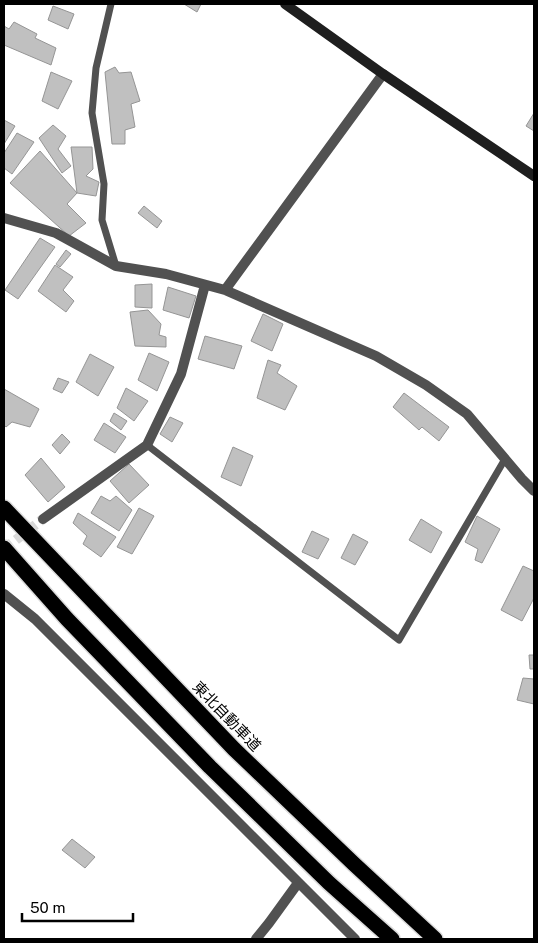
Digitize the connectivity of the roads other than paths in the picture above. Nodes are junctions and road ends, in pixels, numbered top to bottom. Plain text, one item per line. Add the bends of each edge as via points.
1 (111, 4) edge
2 (285, 4) edge
3 (383, 74) junction
4 (534, 176) edge
5 (4, 218) edge
6 (116, 266) junction
7 (205, 285) junction
8 (225, 290) junction
9 (147, 445) junction
10 (504, 459) junction
11 (534, 491) edge
12 (4, 508) edge
13 (43, 519) tunnel mouth
14 (4, 548) edge
15 (4, 594) edge
16 (298, 883) junction
17 (256, 939) edge
18 (355, 939) edge
19 (392, 939) edge
20 (435, 939) edge

1 - 6 lane via 96,68 92,113 104,184 102,220
2 - 3 street
3 - 4 street
3 - 8 street
5 - 6 street via 56,233
6 - 7 street via 166,274
7 - 8 street
7 - 9 street via 181,374
8 - 10 street via 376,356 426,385 467,414
9 - 10 lane via 399,640
9 - 13 street
10 - 11 street
12 - 20 highway, 東北自動車道 via 234,749
14 - 19 highway via 67,619 210,766 329,883
15 - 16 street via 34,619
16 - 17 street
16 - 18 street

